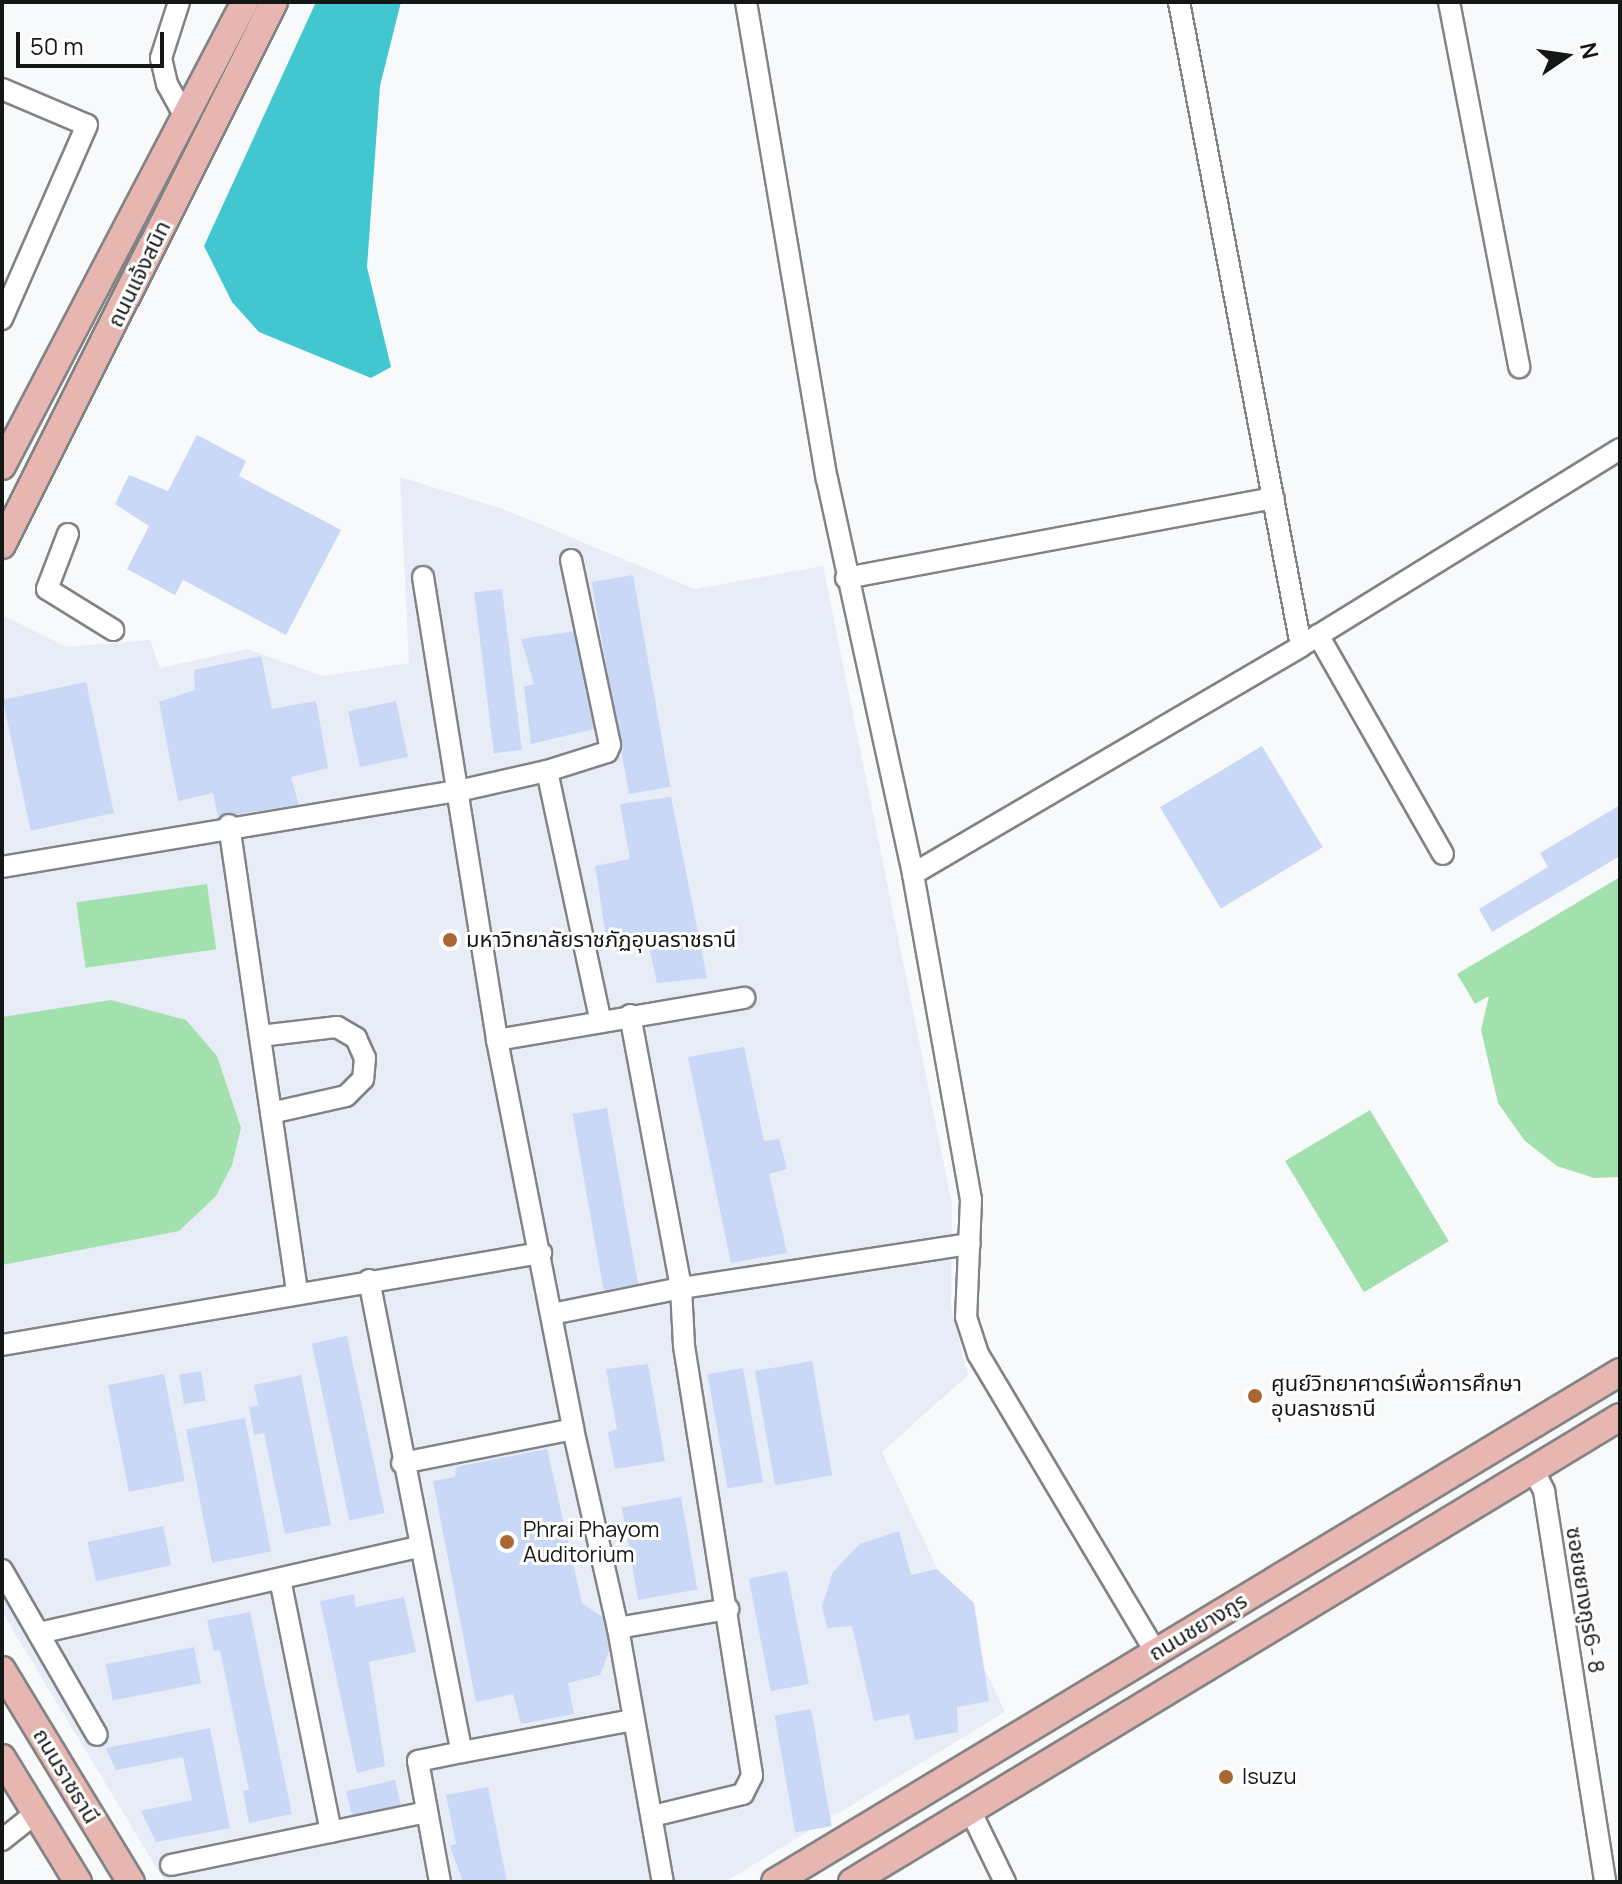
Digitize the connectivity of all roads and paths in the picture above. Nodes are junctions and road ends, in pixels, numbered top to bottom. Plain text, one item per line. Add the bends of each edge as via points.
1 (179, 2) edge
2 (245, 2) edge
3 (274, 2) edge
4 (746, 2) edge
5 (1179, 2) edge
6 (1449, 2) edge
7 (2, 89) edge
8 (185, 116) junction
9 (2, 319) edge
10 (1519, 367) dead end
11 (1620, 449) edge
12 (2, 466) edge
13 (1274, 498) junction
14 (68, 534) dead end
15 (2, 545) edge
16 (571, 560) dead end
17 (423, 577) dead end
18 (846, 578) junction
19 (113, 630) dead end
20 (1310, 641) junction
21 (547, 771) junction
22 (458, 791) junction
23 (229, 825) junction
24 (1443, 854) dead end
25 (2, 867) edge
26 (913, 874) junction
27 (744, 998) dead end
28 (630, 1015) junction
29 (600, 1019) junction
30 (260, 1036) junction
31 (497, 1040) junction
32 (271, 1113) junction
33 (970, 1244) junction
34 (541, 1253) junction
35 (369, 1280) junction
36 (681, 1288) junction
37 (297, 1292) junction
38 (552, 1314) junction
39 (2, 1345) edge
40 (1620, 1372) edge
41 (1620, 1417) edge
42 (573, 1429) junction
43 (402, 1463) junction
44 (1533, 1469) junction
45 (419, 1547) junction
46 (2, 1570) edge
47 (280, 1579) junction
48 (728, 1609) junction
49 (618, 1628) junction
50 (39, 1633) junction
51 (1156, 1653) junction
52 (2, 1670) edge
53 (633, 1720) junction
54 (97, 1735) dead end
55 (462, 1752) junction
56 (2, 1758) edge
57 (970, 1810) junction
58 (427, 1812) junction
59 (36, 1813) junction
60 (653, 1816) junction
61 (331, 1832) junction
62 (2, 1840) edge
63 (171, 1865) dead end
64 (78, 1882) edge
65 (131, 1882) edge
66 (440, 1882) edge
67 (663, 1882) edge
68 (775, 1882) edge
69 (852, 1882) edge
70 (1005, 1882) edge
71 (1605, 1882) edge

1 - 8 street via 161,58 167,84
2 - 8 main road, ถนนแจ้งสนิท
3 - 15 main road, ถนนแจ้งสนิท
4 - 18 street
5 - 13 street
6 - 10 street
7 - 9 street via 87,125
8 - 12 main road, ถนนแจ้งสนิท
11 - 20 street
13 - 18 street
13 - 20 street
14 - 19 street via 47,589
16 - 21 street via 610,745 607,752
17 - 22 street
18 - 26 street
20 - 24 street
20 - 26 street
21 - 22 street
21 - 29 street
22 - 23 street
22 - 31 street
23 - 25 street
23 - 30 street
26 - 33 street via 971,1200
27 - 28 street
28 - 29 street
28 - 36 street
29 - 31 street
30 - 32 street
30 - 32 street via 337,1027 356,1038 365,1058 363,1079 346,1096
31 - 34 street
32 - 37 street
33 - 36 street
33 - 51 street via 966,1317 978,1354
34 - 35 street
34 - 38 street
35 - 37 street
35 - 43 street
36 - 38 street
36 - 48 street via 684,1346
37 - 39 street
38 - 42 street
40 - 51 main road, ถนนชยางกูร
41 - 44 main road, ถนนชยางกูร
42 - 43 street
42 - 49 street
43 - 45 street
44 - 57 main road, ถนนชยางกูร
44 - 71 street, ซอยชยางกูร6- 8 via 1544,1491
45 - 47 street
45 - 55 street
46 - 50 street
47 - 50 street
47 - 61 street
48 - 49 street
48 - 60 street via 752,1783 743,1794
49 - 53 street
50 - 54 street
51 - 68 main road, ถนนชยางกูร
52 - 65 main road, ถนนราชธานี
53 - 55 street
53 - 60 street
55 - 58 street via 418,1761
56 - 59 main road, ถนนราชธานี
57 - 69 main road, ถนนชยางกูร
57 - 70 street
58 - 61 street
58 - 66 street
59 - 62 street
59 - 64 main road, ถนนราชธานี
60 - 67 street
61 - 63 street

